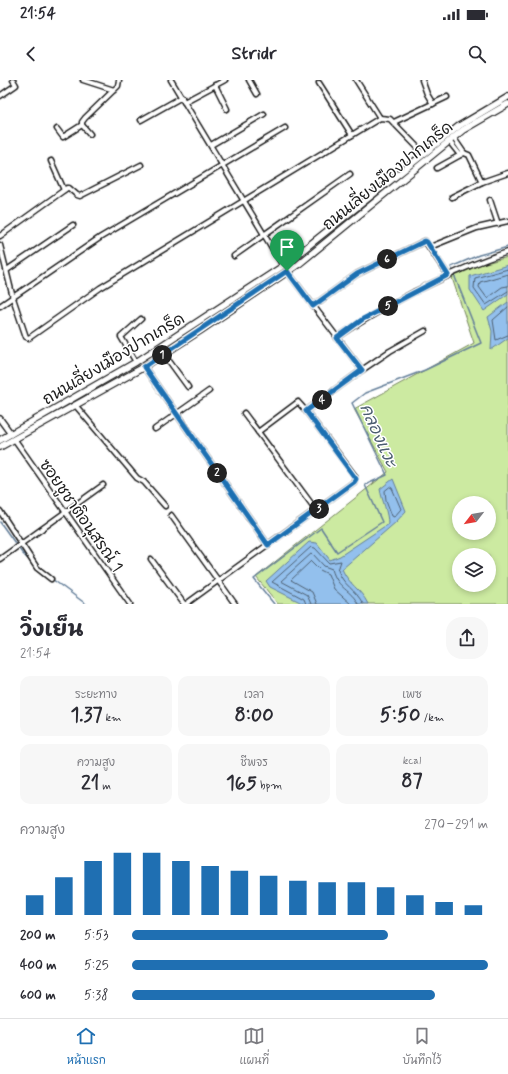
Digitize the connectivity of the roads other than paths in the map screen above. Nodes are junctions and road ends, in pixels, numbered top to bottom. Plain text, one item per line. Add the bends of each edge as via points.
1 (13, 80) edge
2 (83, 80) edge
3 (119, 80) edge
4 (171, 80) edge
5 (225, 80) edge
6 (249, 80) edge
7 (356, 80) edge
8 (422, 80) edge
9 (320, 83) dead end
10 (215, 85) junction
11 (114, 90) junction
12 (257, 94) dead end
13 (0, 96) edge
14 (447, 97) dead end
15 (508, 98) edge
16 (183, 100) junction
17 (433, 104) junction
18 (508, 104) edge
19 (227, 110) dead end
20 (264, 114) dead end
21 (380, 118) junction
22 (141, 120) dead end
23 (394, 122) junction
24 (82, 125) junction
25 (285, 128) dead end
26 (57, 129) dead end
27 (90, 134) dead end
28 (352, 135) junction
29 (451, 139) junction
30 (211, 145) junction
31 (424, 154) junction
32 (462, 154) junction
33 (51, 161) dead end
34 (140, 165) dead end
35 (223, 166) junction
36 (436, 168) dead end
37 (350, 174) dead end
38 (508, 174) edge
39 (482, 182) junction
40 (64, 190) junction
41 (452, 197) dead end
42 (243, 200) junction
43 (490, 200) dead end
44 (508, 221) edge
45 (498, 224) junction
46 (73, 225) dead end
47 (0, 236) edge
48 (264, 236) junction
49 (0, 245) edge
50 (430, 247) junction
51 (508, 252) edge
52 (234, 256) dead end
53 (283, 266) junction
54 (7, 270) junction
55 (287, 271) junction
56 (451, 274) junction
57 (13, 298) junction
58 (0, 306) edge
59 (313, 306) junction
60 (141, 319) dead end
61 (425, 331) dead end
62 (337, 338) junction
63 (164, 354) junction
64 (136, 362) junction
65 (144, 367) junction
66 (362, 370) junction
67 (188, 386) dead end
68 (209, 391) dead end
69 (76, 406) junction
70 (306, 411) junction
71 (244, 413) dead end
72 (175, 414) junction
73 (0, 418) edge
74 (155, 429) dead end
75 (258, 432) junction
76 (11, 434) junction
77 (0, 440) edge
78 (15, 440) junction
79 (0, 447) edge
80 (103, 485) dead end
81 (165, 506) dead end
82 (316, 510) junction
83 (0, 511) edge
84 (66, 513) junction
85 (171, 515) dead end
86 (20, 545) junction
87 (268, 545) junction
88 (0, 559) edge
89 (151, 559) dead end
90 (51, 579) dead end
91 (218, 581) junction
92 (130, 604) edge
93 (185, 604) edge
94 (235, 604) edge

1 - 13 street via 16,86
2 - 11 street
3 - 11 street
4 - 16 street
5 - 10 street
6 - 12 street
7 - 21 street
8 - 17 street
9 - 28 street
10 - 16 street
10 - 19 street
11 - 24 street via 85,118
14 - 17 street
15 - 31 main road, ถนนเลี่ยงเมืองปากเกร็ด via 459,126
16 - 22 street
16 - 30 street
17 - 23 street
18 - 29 main road, ถนนเลี่ยงเมืองปากเกร็ด
20 - 30 street
21 - 23 street via 388,117
21 - 28 street
23 - 31 street
24 - 26 street via 64,137
24 - 27 street
25 - 35 street
28 - 42 street
29 - 32 street
29 - 55 main road, ถนนเลี่ยงเมืองปากเกร็ด
30 - 35 street
31 - 53 main road, ถนนเลี่ยงเมืองปากเกร็ด
32 - 36 street
32 - 39 street via 469,155
33 - 40 street
34 - 40 street via 80,196 69,188
35 - 42 street
35 - 57 street via 100,237
37 - 48 street
38 - 39 street
39 - 41 street
40 - 47 street
42 - 48 street
42 - 57 street via 100,288 31,338 26,337
43 - 45 street
44 - 45 street
45 - 50 street via 477,228
46 - 54 street
48 - 52 street
48 - 53 street
49 - 54 street
50 - 56 street
50 - 59 street via 427,242 423,242 357,274
51 - 56 street via 480,260
53 - 64 main road, ถนนเลี่ยงเมืองปากเกร็ด
54 - 57 street
55 - 59 street
55 - 63 main road, ถนนเลี่ยงเมืองปากเกร็ด
56 - 62 street via 363,319
57 - 58 street
59 - 62 street
60 - 64 street via 121,337
61 - 66 street
62 - 66 street
63 - 65 main road, ถนนเลี่ยงเมืองปากเกร็ด
63 - 67 street
64 - 76 main road, ถนนเลี่ยงเมืองปากเกร็ด
65 - 69 main road, ถนนเลี่ยงเมืองปากเกร็ด
65 - 72 street
66 - 70 street
68 - 72 street
69 - 78 main road, ถนนเลี่ยงเมืองปากเกร็ด
69 - 81 street via 137,478 144,482
70 - 75 street via 298,402
70 - 82 street via 356,479
71 - 75 street
72 - 74 street
72 - 87 street
73 - 76 street
75 - 82 street
76 - 77 main road, ถนนเลี่ยงเมืองปากเกร็ด
78 - 79 main road, ถนนเลี่ยงเมืองปากเกร็ด
78 - 84 street, ซอยชูชาติอนุสรณ์ 1
80 - 84 street
82 - 87 street
83 - 86 street
84 - 86 street
84 - 92 street, ซอยชูชาติอนุสรณ์ 1
85 - 91 street
86 - 88 street
86 - 90 street via 36,568
87 - 91 street
89 - 93 street
91 - 93 street
91 - 94 street

